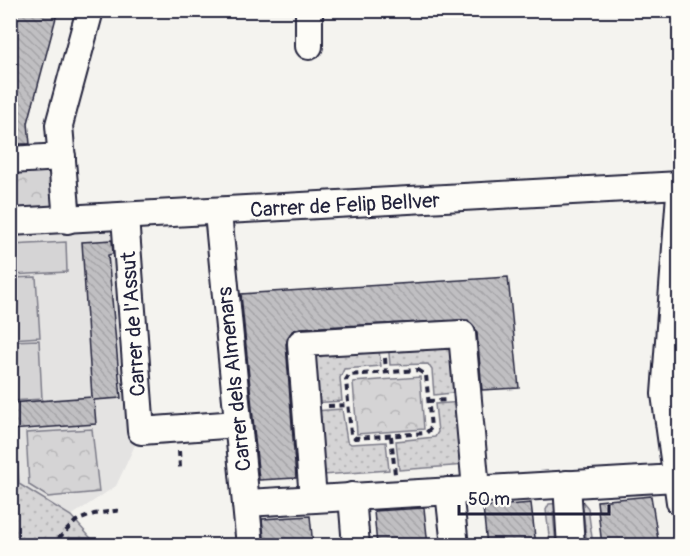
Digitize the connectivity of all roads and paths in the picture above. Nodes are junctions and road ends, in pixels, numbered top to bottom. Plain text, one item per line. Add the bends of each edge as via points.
1 (90, 10) edge
2 (309, 10) edge
3 (309, 46) dead end
4 (62, 157) junction
5 (10, 160) edge
6 (680, 185) edge
7 (680, 194) edge
8 (218, 213) junction
9 (125, 217) junction
10 (67, 220) junction
11 (10, 222) edge
12 (672, 393) edge
13 (238, 424) junction
14 (391, 436) junction
15 (395, 475) dead end
16 (567, 484) junction
17 (476, 489) junction
18 (678, 490) edge
19 (449, 491) junction
20 (352, 496) junction
21 (313, 499) junction
22 (246, 503) junction
23 (122, 510) dead end
24 (57, 543) edge
25 (51, 546) edge
26 (250, 546) edge
27 (356, 546) edge
28 (455, 546) edge
29 (571, 546) edge

1 - 4 street via 59,125
2 - 3 street
4 - 5 street
4 - 10 street
6 - 8 street, Carrer de Felip Bellver
7 - 12 street
8 - 9 street, Carrer de Felip Bellver
8 - 13 street, Carrer dels Almenars
9 - 10 street, Carrer de Felip Bellver
9 - 13 street, Carrer de l'Assut via 141,431
10 - 11 street, Carrer de Felip Bellver
12 - 18 street
13 - 22 street, Carrer dels Almenars
14 - 14 path via 355,438 351,434 346,380 349,375 418,370 426,375 430,428 426,433
14 - 15 path
16 - 17 street
16 - 18 street
16 - 29 street
17 - 19 street
17 - 21 street via 462,334 301,343
19 - 20 street
19 - 28 street
20 - 21 street
20 - 27 street
21 - 22 street
22 - 26 street, Carrer dels Almenars
23 - 24 path via 76,521
24 - 25 path

